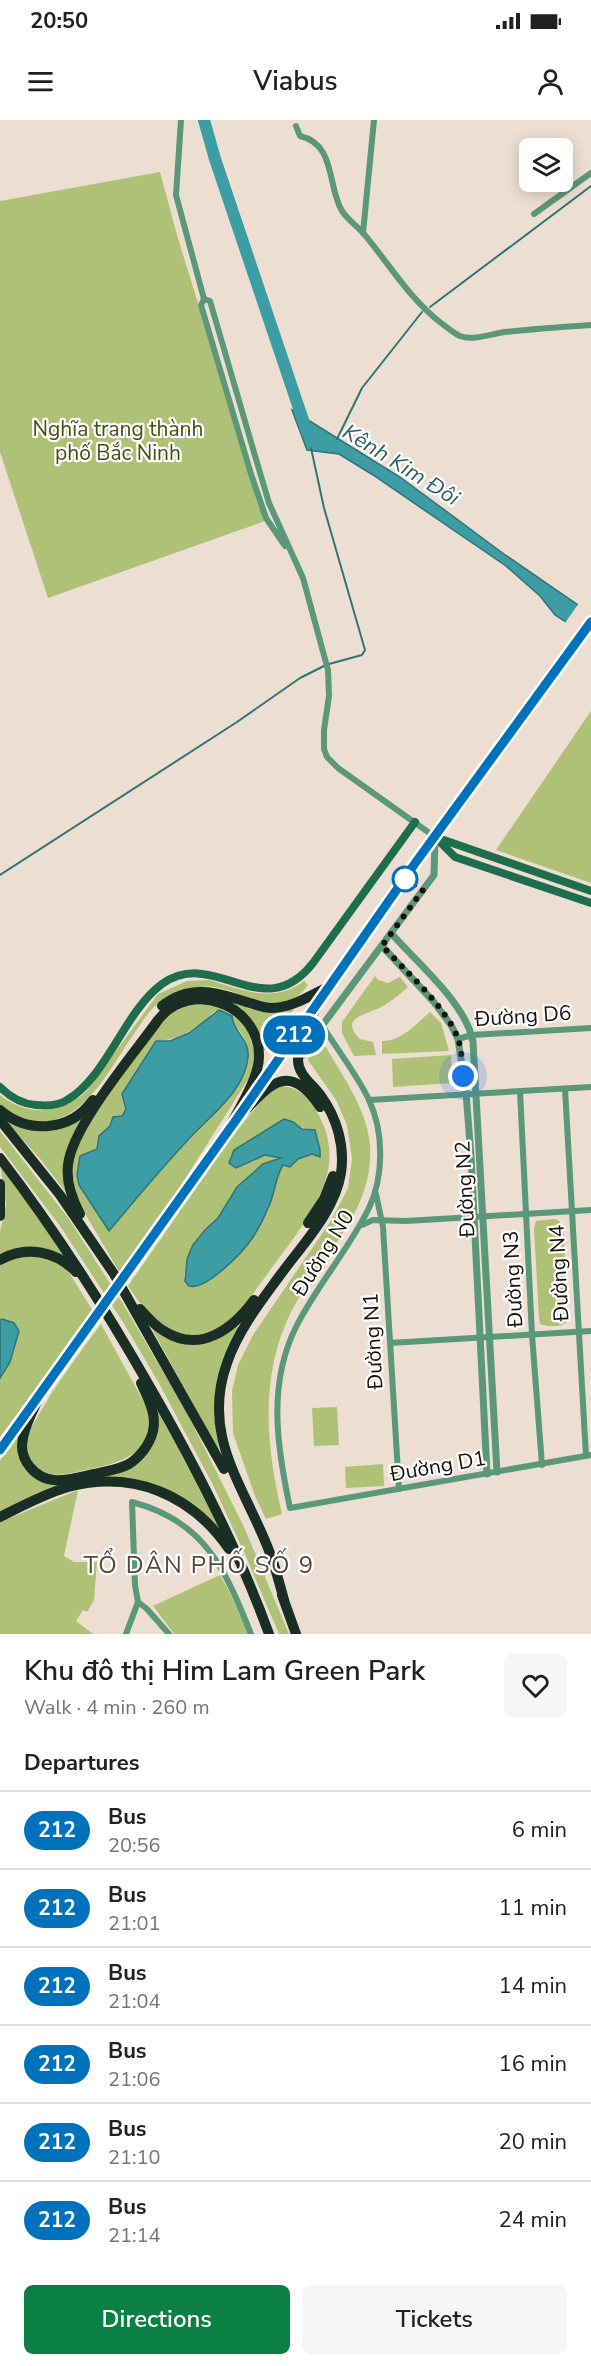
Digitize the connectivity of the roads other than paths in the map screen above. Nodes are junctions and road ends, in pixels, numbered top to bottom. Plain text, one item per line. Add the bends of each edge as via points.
1 (181, 120) edge
2 (374, 120) edge
3 (296, 126) dead end
4 (591, 173) edge
5 (534, 214) dead end
6 (363, 233) junction
7 (591, 326) edge
8 (591, 622) edge
9 (415, 822) junction
10 (435, 837) junction
11 (591, 891) edge
12 (591, 903) edge
13 (392, 934) junction
14 (382, 946) junction
15 (329, 985) junction
16 (444, 991) junction
17 (433, 1001) junction
18 (322, 1025) junction
19 (591, 1028) edge
20 (472, 1035) junction
21 (458, 1039) junction
22 (300, 1070) junction
23 (0, 1087) edge
24 (591, 1087) edge
25 (565, 1089) junction
26 (520, 1091) junction
27 (466, 1094) junction
28 (477, 1094) junction
29 (369, 1100) junction
30 (0, 1110) edge
31 (0, 1120) edge
32 (236, 1120) junction
33 (226, 1134) junction
34 (471, 1156) junction
35 (479, 1156) junction
36 (0, 1158) edge
37 (0, 1184) edge
38 (376, 1192) junction
39 (591, 1210) edge
40 (571, 1212) junction
41 (526, 1214) junction
42 (0, 1216) edge
43 (474, 1217) junction
44 (484, 1217) junction
45 (382, 1220) junction
46 (359, 1228) junction
47 (0, 1260) edge
48 (114, 1274) junction
49 (486, 1276) junction
50 (477, 1277) junction
51 (129, 1298) junction
52 (109, 1316) junction
53 (579, 1331) junction
54 (591, 1331) edge
55 (119, 1333) junction
56 (532, 1335) junction
57 (479, 1338) junction
58 (489, 1338) junction
59 (390, 1343) junction
60 (40, 1395) junction
61 (493, 1405) junction
62 (483, 1406) junction
63 (0, 1450) edge
64 (589, 1455) edge
65 (542, 1465) junction
66 (497, 1472) junction
67 (487, 1474) junction
68 (399, 1489) junction
69 (290, 1508) joint
70 (0, 1517) edge
71 (284, 1600) junction
72 (138, 1602) junction
73 (268, 1629) edge
74 (126, 1634) edge
75 (169, 1634) edge
76 (251, 1634) edge
77 (296, 1634) edge

1 - 9 street via 176,195 204,299 201,305 266,518 298,564 328,670 324,749 338,768
2 - 6 street
3 - 6 street via 300,136 317,145 325,155 340,208
4 - 5 street
6 - 7 street via 429,313 460,336
8 - 10 highway
9 - 10 street
9 - 23 main road via 299,979 262,989 209,974 179,976 148,997 86,1084 67,1101 28,1104
10 - 11 main road
10 - 12 main road via 455,857
10 - 13 street via 434,875
10 - 15 highway
13 - 14 street
13 - 16 street, Đường N2
14 - 17 street, Đường N2
14 - 18 street
15 - 22 highway via 302,1037
15 - 30 highway via 273,1008 218,993 188,992 167,1002 154,1014 90,1104 75,1117 56,1125 36,1127 18,1122
15 - 32 highway
16 - 17 street
16 - 20 street, Đường N2
17 - 21 street, Đường N2
18 - 22 street via 304,1049
18 - 29 street, Đường N0
19 - 20 street, Đường D6
20 - 21 street, Đường D6
20 - 28 street, Đường N2
21 - 27 street, Đường N2
22 - 71 highway via 335,1120 341,1145 341,1173 328,1208 237,1340 225,1369 220,1400 221,1437 227,1459 271,1556
24 - 25 street
25 - 26 street
25 - 40 street, Đường N4
26 - 28 street
26 - 41 street, Đường N3
27 - 28 street
27 - 29 street
27 - 34 street, Đường N2
28 - 35 street, Đường N2
29 - 38 street, Đường N0 via 379,1146
31 - 48 highway via 60,1195
32 - 33 highway
32 - 51 highway via 278,1081 294,1082 311,1095 326,1116 335,1151 333,1176 320,1206 246,1311 217,1335 195,1340 175,1337 158,1327
33 - 48 highway via 257,1070 256,1039 243,1017 222,1002 198,999 177,1004 162,1015 89,1116 69,1156 71,1196
33 - 60 highway, bridge
34 - 35 street
34 - 43 street, Đường N2
35 - 44 street, Đường N2
36 - 52 highway via 50,1225
37 - 42 highway
38 - 45 street, Đường N1
38 - 46 street, Đường N0
39 - 40 street
40 - 41 street
40 - 53 street, Đường N4
41 - 44 street
41 - 56 street, Đường N3
43 - 44 street
43 - 45 street
43 - 50 street, Đường N2
44 - 49 street, Đường N2
45 - 46 street via 367,1221
45 - 59 street, Đường N1
46 - 69 street, Đường N0 via 297,1325 280,1375 278,1444
47 - 52 highway via 30,1252 58,1259 76,1272
48 - 51 highway
49 - 50 street
49 - 58 street, Đường N2
50 - 57 street, Đường N2
51 - 71 highway via 213,1445
52 - 55 highway
53 - 54 street
53 - 56 street
53 - 64 street, Đường N4
55 - 60 highway via 153,1417 149,1442 134,1460 114,1470 66,1480 39,1476 27,1463 22,1446 27,1422
55 - 73 highway via 191,1459 245,1569
56 - 58 street
56 - 65 street, Đường N3
57 - 58 street
57 - 59 street
57 - 62 street, Đường N2
58 - 61 street, Đường N2
59 - 68 street, Đường N1
60 - 63 highway
61 - 62 street
61 - 66 street, Đường N2
62 - 67 street, Đường N2
64 - 65 street, Đường D1
65 - 66 street, Đường D1
66 - 67 street, Đường D1
67 - 68 street, Đường D1
68 - 69 street, Đường D1
70 - 73 highway via 68,1487 104,1482 142,1484 183,1501 208,1523 231,1552
71 - 77 highway
72 - 74 street
72 - 75 street
72 - 76 street via 132,1502 180,1521 202,1541 227,1578

